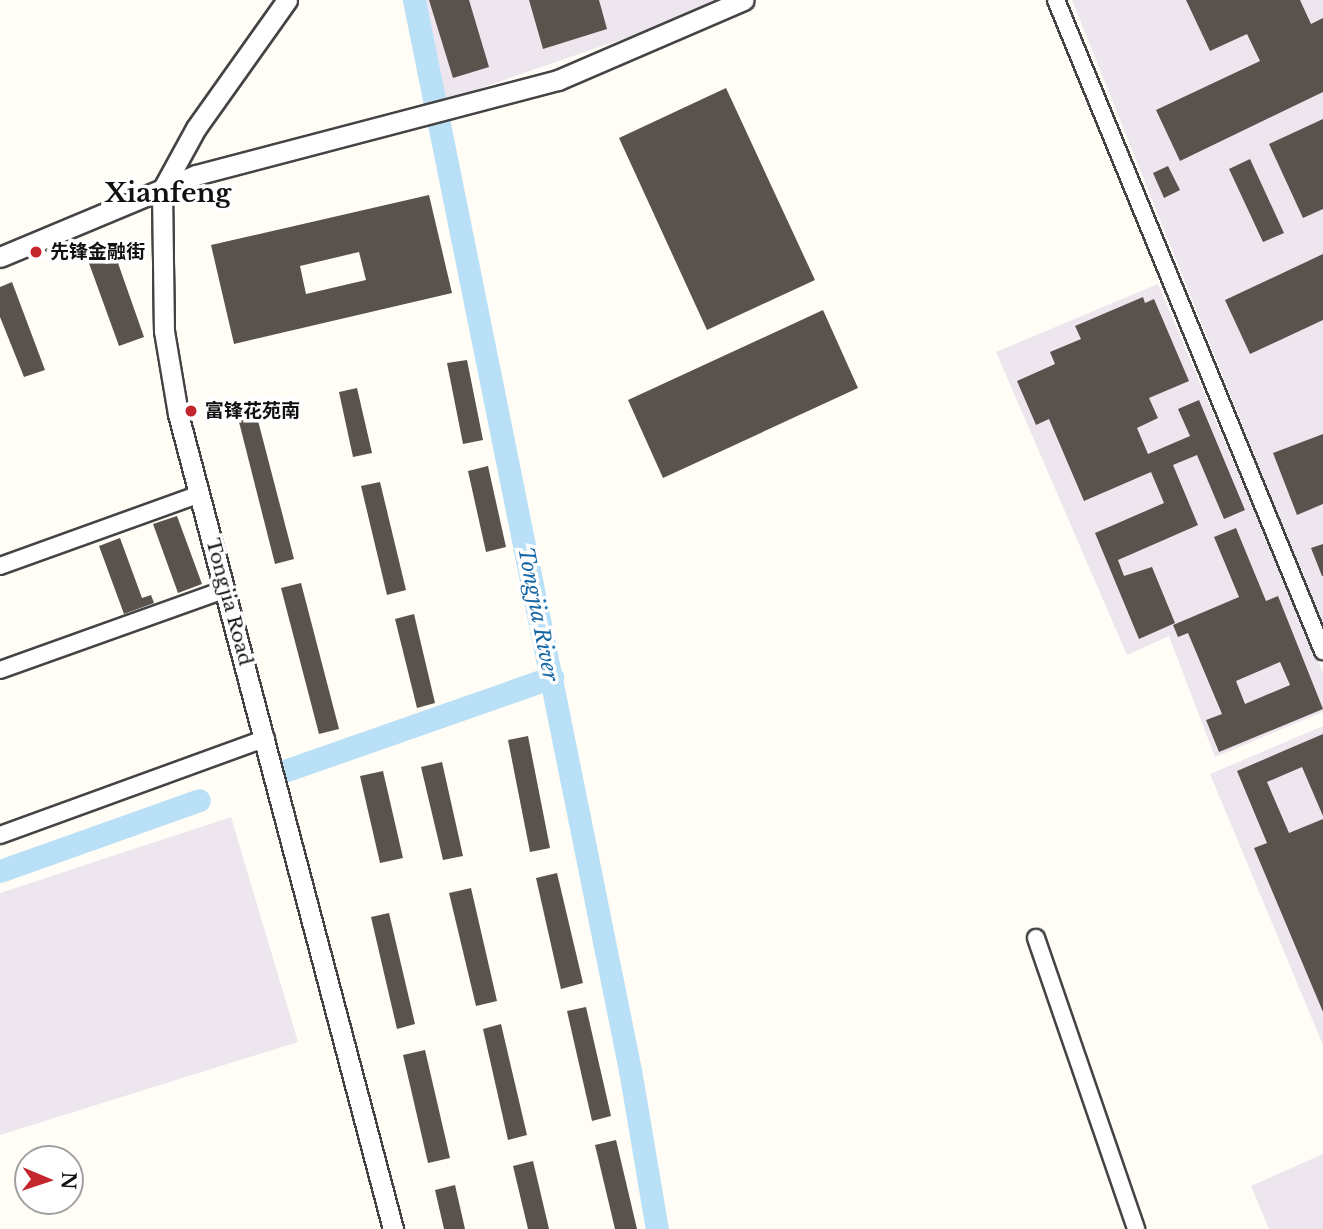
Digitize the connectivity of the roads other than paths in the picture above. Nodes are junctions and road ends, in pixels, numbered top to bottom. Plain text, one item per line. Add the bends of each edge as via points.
1 (287, 0) edge
2 (744, 0) edge
3 (1056, 0) edge
4 (162, 190) junction
5 (0, 257) edge
6 (200, 494) junction
7 (0, 566) edge
8 (226, 589) junction
9 (1323, 651) edge
10 (0, 670) edge
11 (266, 738) junction
12 (0, 835) edge
13 (1036, 938) dead end
14 (393, 1229) edge
15 (1136, 1229) edge

1 - 4 street, Tongjia Road via 196,128
2 - 4 street via 558,80 253,158
3 - 9 street
4 - 5 street
4 - 6 street, Tongjia Road via 164,331 178,414
6 - 7 street
6 - 8 street, Tongjia Road
8 - 10 street
8 - 11 street, Tongjia Road
11 - 12 street
11 - 14 street, Tongjia Road
13 - 15 street

